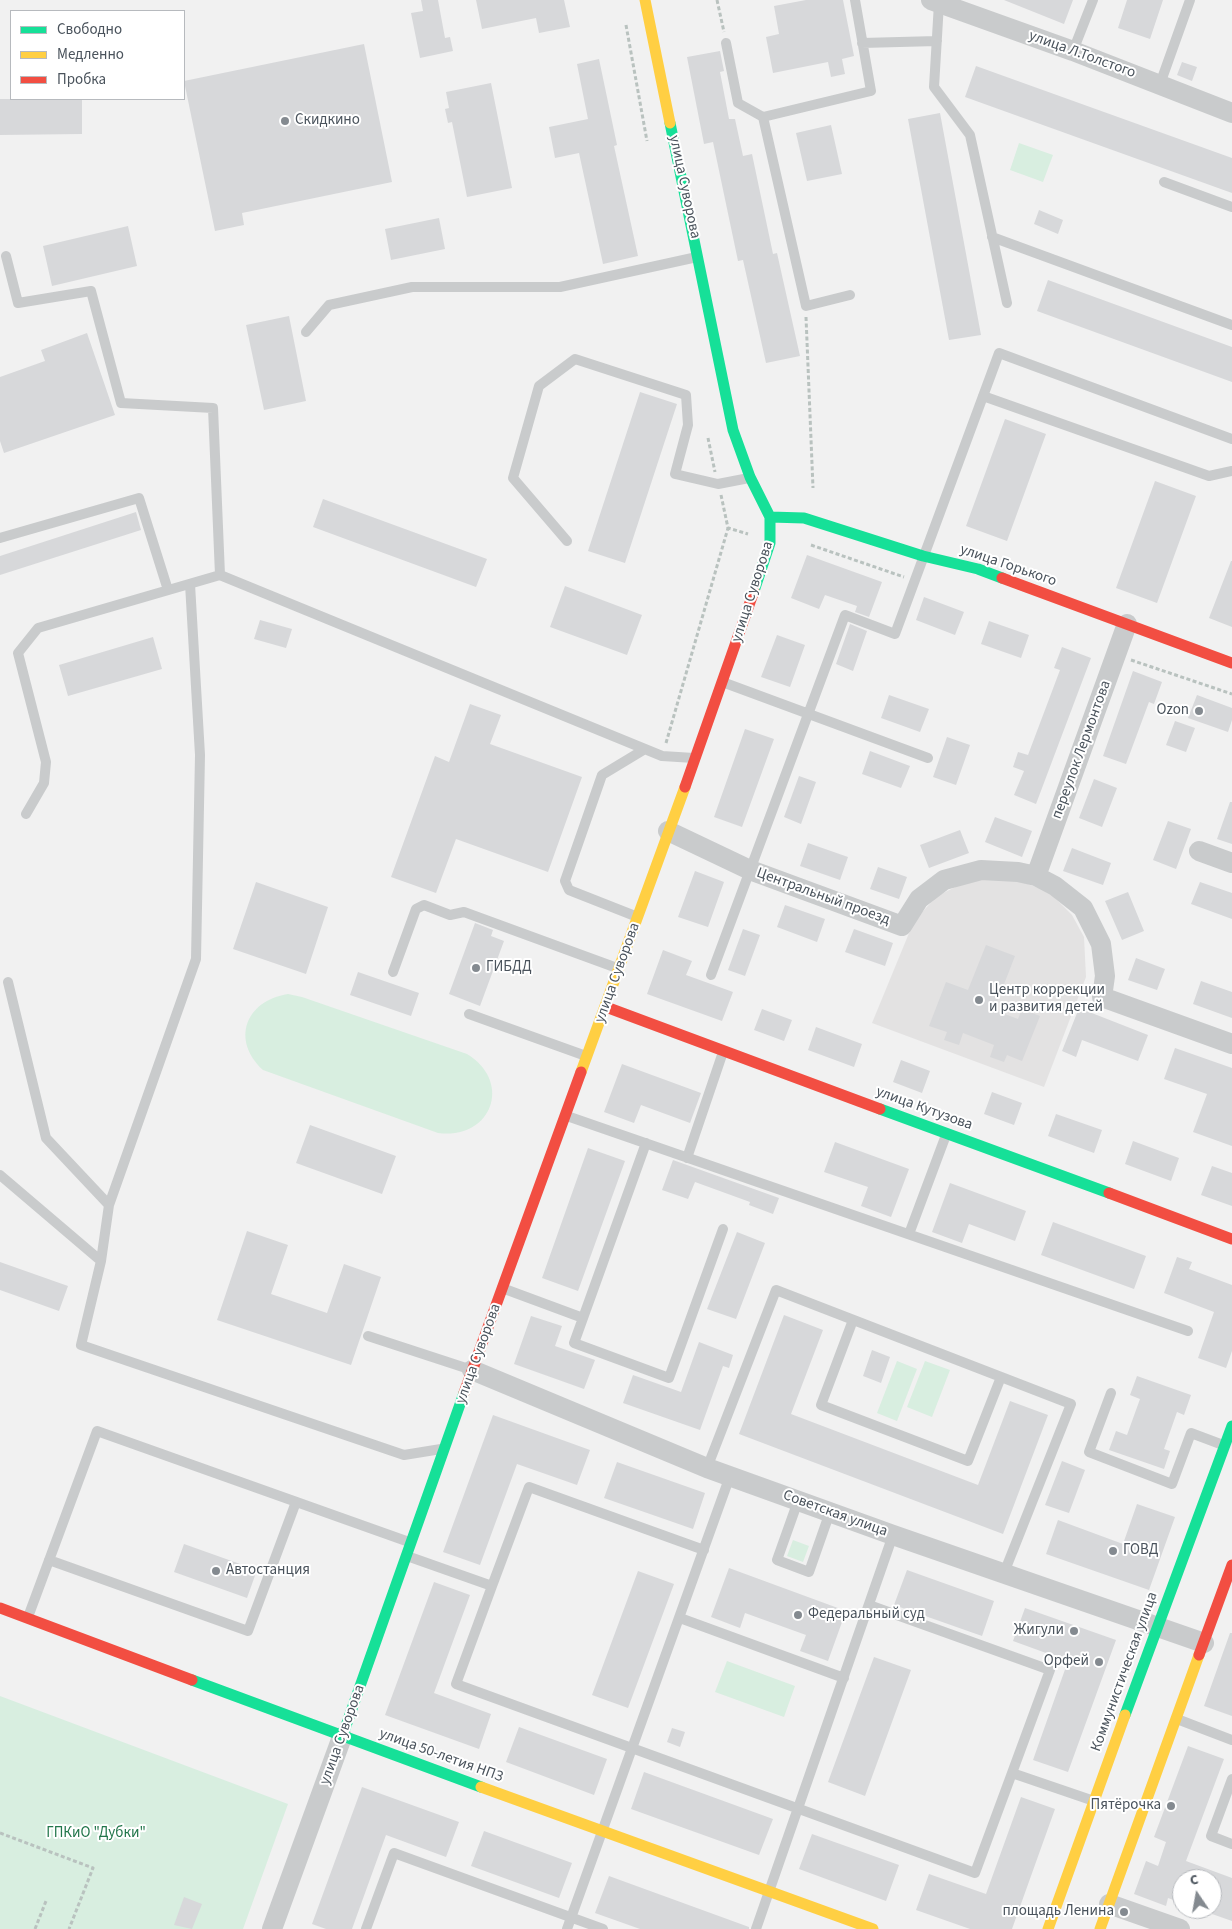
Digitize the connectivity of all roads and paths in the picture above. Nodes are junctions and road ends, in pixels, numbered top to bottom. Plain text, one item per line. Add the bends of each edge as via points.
1 (645, 0) edge
2 (717, 0) edge
3 (855, 0) edge
4 (1093, 0) edge
5 (1190, 0) edge
6 (935, 2) edge
7 (625, 19) dead end
8 (937, 41) junction
9 (726, 42) joint
10 (862, 43) junction
11 (1072, 51) junction
12 (1160, 84) junction
13 (1232, 113) edge
14 (764, 117) junction
15 (647, 141) dead end
16 (1164, 182) dead end
17 (1232, 207) edge
18 (992, 237) junction
19 (6, 256) dead end
20 (698, 256) junction
21 (850, 295) dead end
22 (1007, 303) dead end
23 (806, 306) junction
24 (1232, 325) edge
25 (306, 332) dead end
26 (983, 396) junction
27 (1232, 439) edge
28 (1232, 471) edge
29 (750, 477) junction
30 (813, 488) dead end
31 (770, 517) junction
32 (728, 528) dead end
33 (0, 538) edge
34 (567, 541) dead end
35 (807, 544) dead end
36 (924, 556) junction
37 (220, 575) junction
38 (914, 580) junction
39 (190, 584) junction
40 (168, 590) junction
41 (1127, 624) junction
42 (1116, 655) junction
43 (1232, 663) edge
44 (723, 682) junction
45 (1232, 694) edge
46 (808, 714) junction
47 (645, 749) junction
48 (662, 756) junction
49 (694, 758) junction
50 (928, 758) dead end
51 (26, 814) dead end
52 (668, 830) junction
53 (1199, 851) dead end
54 (1232, 864) edge
55 (750, 870) junction
56 (1036, 876) junction
57 (638, 917) junction
58 (619, 969) junction
59 (393, 972) dead end
60 (711, 975) dead end
61 (8, 982) dead end
62 (606, 1007) junction
63 (469, 1014) dead end
64 (1232, 1044) edge
65 (723, 1050) junction
66 (587, 1057) junction
67 (566, 1116) junction
68 (947, 1133) junction
69 (646, 1143) junction
70 (688, 1158) junction
71 (0, 1175) edge
72 (109, 1205) junction
73 (722, 1229) dead end
74 (909, 1234) junction
75 (1232, 1239) edge
76 (101, 1261) junction
77 (502, 1288) junction
78 (583, 1318) junction
79 (854, 1320) junction
80 (1188, 1331) dead end
81 (368, 1336) dead end
82 (472, 1370) junction
83 (1001, 1377) junction
84 (1111, 1393) dead end
85 (1232, 1426) edge
86 (1225, 1446) junction
87 (445, 1448) junction
88 (707, 1468) junction
89 (730, 1476) junction
90 (798, 1501) junction
91 (296, 1502) junction
92 (830, 1512) junction
93 (892, 1535) junction
94 (411, 1543) junction
95 (704, 1550) junction
96 (406, 1556) junction
97 (49, 1560) junction
98 (1232, 1565) edge
99 (1004, 1573) junction
100 (492, 1586) junction
101 (869, 1605) junction
102 (0, 1608) edge
103 (27, 1618) junction
104 (680, 1618) junction
105 (1157, 1625) junction
106 (1204, 1643) junction
107 (844, 1678) junction
108 (1176, 1719) junction
109 (342, 1737) junction
110 (1232, 1740) edge
111 (632, 1748) junction
112 (1012, 1773) junction
113 (1232, 1779) edge
114 (1094, 1801) junction
115 (799, 1810) junction
116 (602, 1831) junction
117 (0, 1833) edge
118 (1232, 1844) edge
119 (769, 1891) junction
120 (46, 1900) dead end
121 (1109, 1904) junction
122 (572, 1918) junction
123 (275, 1928) edge
124 (36, 1929) edge
125 (70, 1929) edge
126 (366, 1929) edge
127 (568, 1929) edge
128 (603, 1929) edge
129 (756, 1929) edge
130 (873, 1929) edge
131 (1048, 1929) edge
132 (1096, 1929) edge
133 (1100, 1929) edge
134 (1180, 1929) edge

1 - 20 main road, улица Суворова
2 - 9 path
3 - 10 lane
4 - 11 lane
5 - 12 lane
6 - 8 lane
6 - 11 street, улица Л.Толстого
7 - 15 path
8 - 10 lane
8 - 18 lane via 934,87 970,135
9 - 14 lane via 738,103
10 - 14 lane via 871,91
11 - 12 street, улица Л.Толстого
12 - 13 street, улица Л.Толстого
14 - 23 lane
16 - 17 lane
18 - 22 lane
18 - 24 lane
19 - 37 lane via 18,303 91,291 121,403 213,408
20 - 25 lane via 560,287 412,287 329,305
20 - 29 main road, улица Суворова via 733,430
21 - 23 lane
23 - 30 path
26 - 27 lane via 999,353
26 - 28 lane via 1209,476
26 - 36 lane
29 - 31 main road, улица Суворова
29 - 34 lane via 718,484 675,474 688,425 686,395 575,359 539,386 512,478
31 - 36 main road, улица Горького via 804,518
31 - 44 main road, улица Суворова via 770,543
32 - 48 path
33 - 40 lane via 139,498
35 - 38 path
36 - 38 lane
36 - 41 main road, улица Горького via 978,569
37 - 39 lane
37 - 47 lane
38 - 46 lane via 895,634 845,615
39 - 40 lane
39 - 72 lane via 200,755 196,959
40 - 51 lane via 38,628 18,653 46,762 44,783
41 - 42 street, переулок Лермонтова
41 - 43 main road, улица Горького
42 - 45 path
42 - 56 street, переулок Лермонтова
44 - 46 lane
44 - 49 main road, улица Суворова
46 - 50 lane
46 - 55 lane
47 - 48 lane
47 - 57 lane via 602,775 565,881 569,890
48 - 49 lane
49 - 52 main road, улица Суворова
52 - 55 street, Центральный проезд
52 - 57 main road, улица Суворова
53 - 54 street
55 - 56 street, Центральный проезд via 902,926 919,899 944,880 981,870
55 - 60 lane
56 - 64 street, Центральный проезд via 1083,908 1101,944 1105,976 1102,996
57 - 58 main road, улица Суворова
58 - 59 lane via 464,912 450,915 424,905 416,909
58 - 62 main road, улица Суворова
61 - 72 lane via 46,1138
62 - 65 main road, улица Кутузова
62 - 66 main road, улица Суворова
63 - 66 lane
65 - 68 main road, улица Кутузова
65 - 70 lane
66 - 67 main road, улица Суворова
67 - 69 lane
67 - 77 main road, улица Суворова
68 - 74 lane
68 - 75 main road, улица Кутузова
69 - 70 lane
69 - 78 lane
70 - 74 lane
71 - 76 lane
72 - 76 lane
73 - 78 lane via 668,1378 574,1343
74 - 80 lane
76 - 87 lane via 81,1345 404,1455
77 - 78 lane
77 - 82 main road, улица Суворова
79 - 83 lane
79 - 83 lane via 821,1405 968,1461
79 - 88 lane via 776,1290
81 - 82 lane
82 - 87 main road, улица Суворова
82 - 88 street, Советская улица
83 - 99 lane via 1071,1404
84 - 86 lane via 1089,1452 1172,1484 1191,1433
85 - 86 main road, Коммунистическая улица
86 - 105 main road, Коммунистическая улица
87 - 94 main road, улица Суворова
88 - 89 street, Советская улица
89 - 90 street, Советская улица
89 - 95 lane
90 - 92 street, Советская улица
90 - 92 lane via 777,1560 809,1572
91 - 94 lane
91 - 97 lane via 248,1631
91 - 97 lane via 97,1430
92 - 93 street, Советская улица
93 - 99 street, Советская улица
93 - 101 lane
94 - 96 main road, улица Суворова
95 - 100 lane via 529,1487
95 - 104 lane
96 - 100 lane
96 - 109 main road, улица Суворова
97 - 103 lane
98 - 106 main road
99 - 105 street, Советская улица
100 - 111 lane via 456,1684
101 - 107 lane
101 - 112 lane via 1050,1670
102 - 103 main road, улица 50-летия НПЗ
103 - 109 main road, улица 50-летия НПЗ
104 - 107 lane
104 - 111 lane
105 - 106 street, Советская улица
105 - 114 main road, Коммунистическая улица
106 - 108 main road
107 - 115 lane
108 - 110 lane
108 - 121 main road
109 - 116 main road, улица 50-летия НПЗ
109 - 123 street, улица Суворова
111 - 115 lane
111 - 116 lane
112 - 114 lane
112 - 115 lane via 975,1873
113 - 118 lane via 1211,1836
114 - 131 main road, Коммунистическая улица
115 - 119 lane
116 - 119 main road, улица 50-летия НПЗ
116 - 122 lane
117 - 125 path via 93,1868
119 - 129 lane
119 - 130 main road, улица 50-летия НПЗ
120 - 124 path
121 - 132 main road
121 - 133 main road
121 - 134 street
122 - 126 lane via 394,1853
122 - 127 lane
122 - 128 lane

